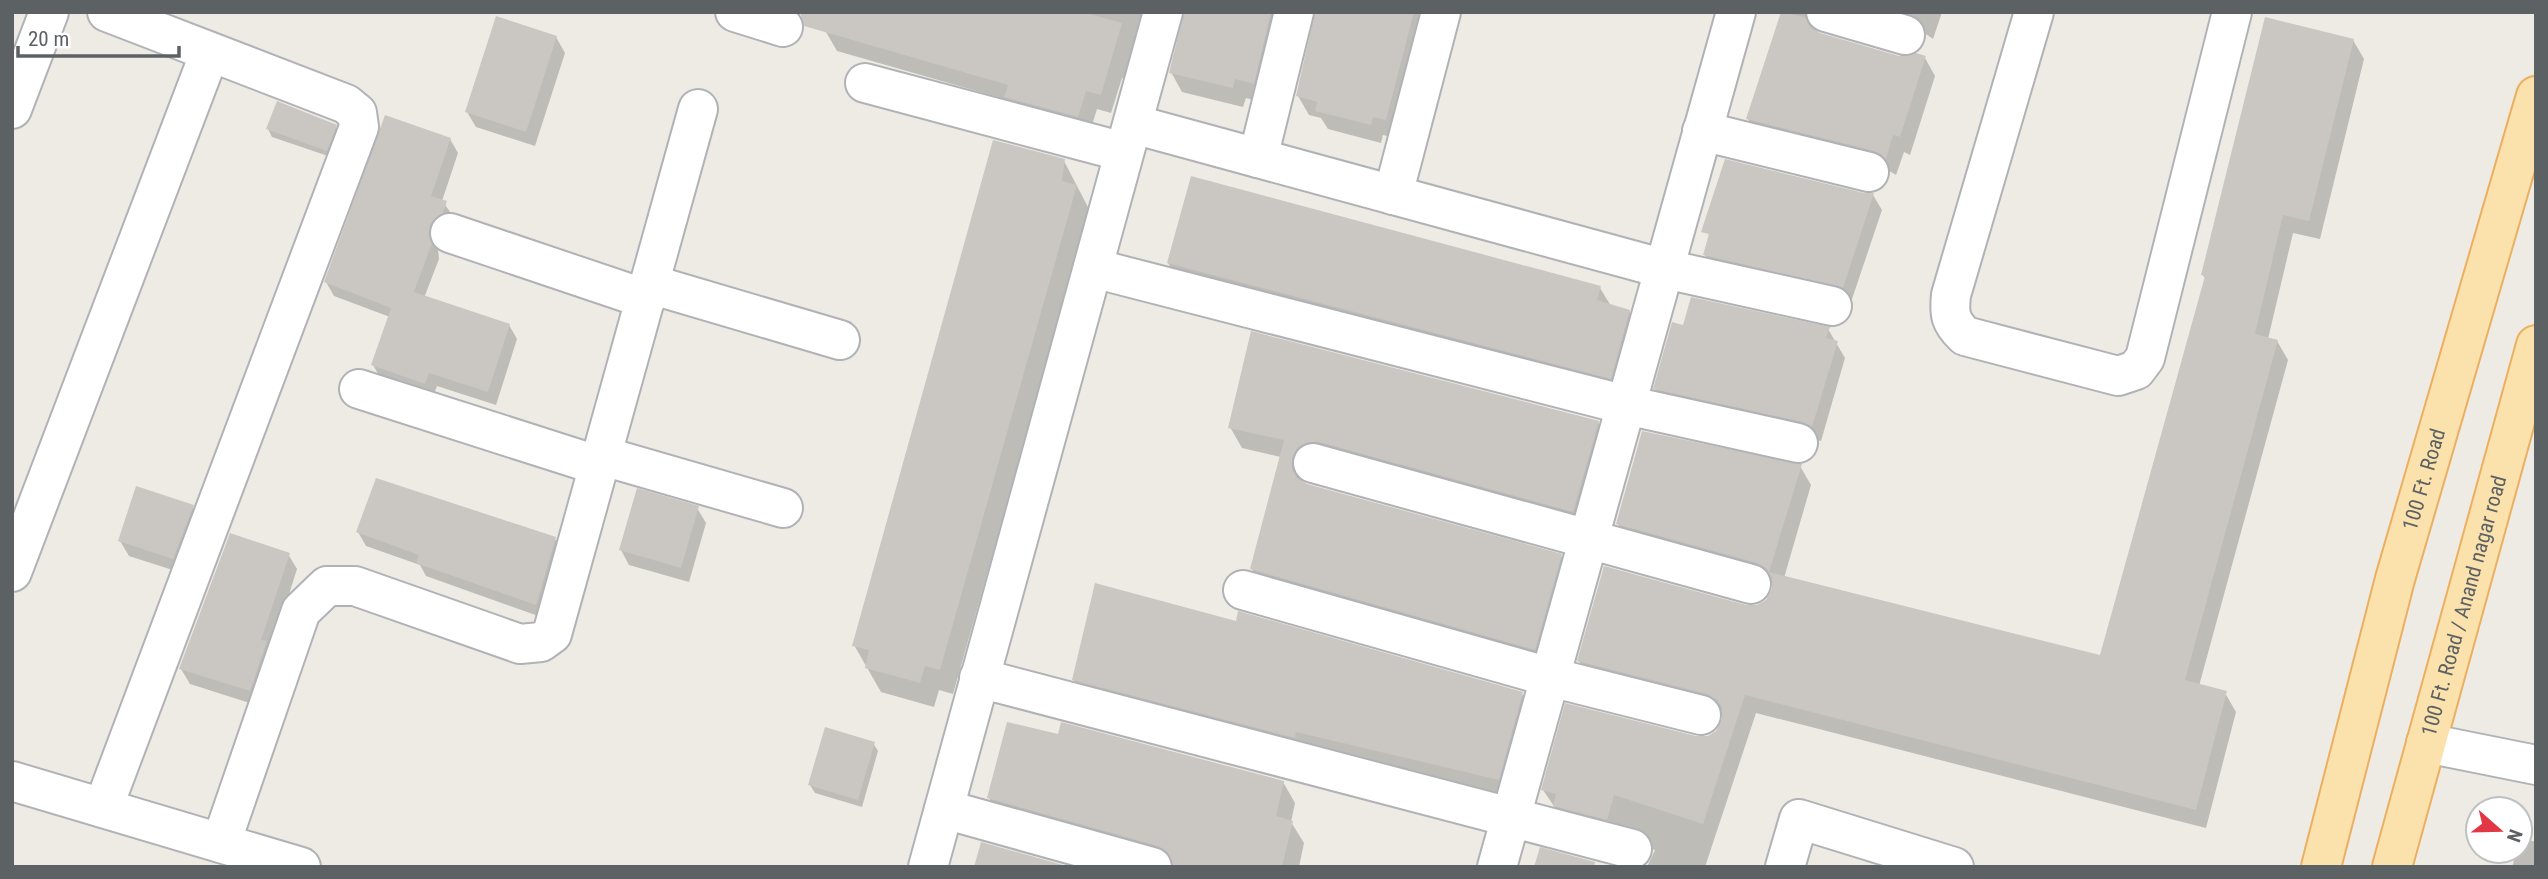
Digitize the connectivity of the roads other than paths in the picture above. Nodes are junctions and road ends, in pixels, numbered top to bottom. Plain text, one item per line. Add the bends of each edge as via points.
1 (49, 12) edge
2 (107, 12) edge
3 (735, 12) edge
4 (1163, 12) edge
5 (1294, 12) edge
6 (1441, 12) edge
7 (1736, 12) edge
8 (1826, 12) edge
9 (2034, 12) edge
10 (2232, 12) edge
11 (783, 27) dead end
12 (1905, 36) dead end
13 (210, 52) junction
14 (865, 83) dead end
15 (2536, 96) edge
16 (12, 109) edge
17 (698, 109) dead end
18 (1702, 131) junction
19 (1128, 138) junction
20 (1258, 158) junction
21 (1869, 172) dead end
22 (1393, 195) junction
23 (450, 233) dead end
24 (1093, 268) junction
25 (1665, 269) junction
26 (648, 292) junction
27 (1832, 306) dead end
28 (840, 340) dead end
29 (2536, 345) edge
30 (359, 389) dead end
31 (1626, 405) junction
32 (1798, 443) dead end
33 (601, 461) junction
34 (1313, 463) dead end
35 (783, 508) dead end
36 (1588, 538) junction
37 (12, 572) edge
38 (1751, 584) dead end
39 (1243, 590) dead end
40 (1550, 677) junction
41 (979, 678) junction
42 (1702, 715) dead end
43 (2426, 743) junction
44 (2536, 765) edge
45 (12, 781) edge
46 (103, 808) junction
47 (944, 809) junction
48 (1511, 816) junction
49 (221, 843) junction
50 (1632, 849) dead end
51 (301, 867) edge
52 (928, 867) edge
53 (1152, 867) edge
54 (1497, 867) edge
55 (1785, 867) edge
56 (1954, 867) edge
57 (2320, 867) edge
58 (2392, 867) edge

1 - 16 street
2 - 13 street
3 - 11 street
4 - 19 street
5 - 20 street
6 - 22 street
7 - 18 street
8 - 12 street
9 - 10 street via 1949,314 1965,336 2118,376 2137,370 2145,358
13 - 37 street
13 - 46 street via 346,104 357,113 359,127
14 - 19 street
15 - 57 main road, 100 Ft. Road via 2395,579
17 - 26 street
18 - 21 street
18 - 25 street
19 - 20 street
19 - 24 street
20 - 22 street
22 - 25 street
23 - 26 street
24 - 31 street
24 - 41 street
25 - 27 street
25 - 31 street
26 - 28 street
26 - 33 street
29 - 43 main road, 100 Ft. Road / Anand nagar road
30 - 33 street
31 - 32 street
31 - 36 street
33 - 35 street
33 - 49 street via 558,621 552,634 541,642 520,644 355,586 327,586 315,595 301,611
34 - 36 street
36 - 38 street
36 - 40 street
39 - 40 street
40 - 42 street
40 - 48 street
41 - 47 street
41 - 48 street
43 - 44 street
43 - 58 main road, 100 Ft. Road / Anand nagar road
45 - 46 street
46 - 49 street
47 - 52 street
47 - 53 street
48 - 50 street
48 - 54 street
49 - 51 street
55 - 56 street via 1799,819

